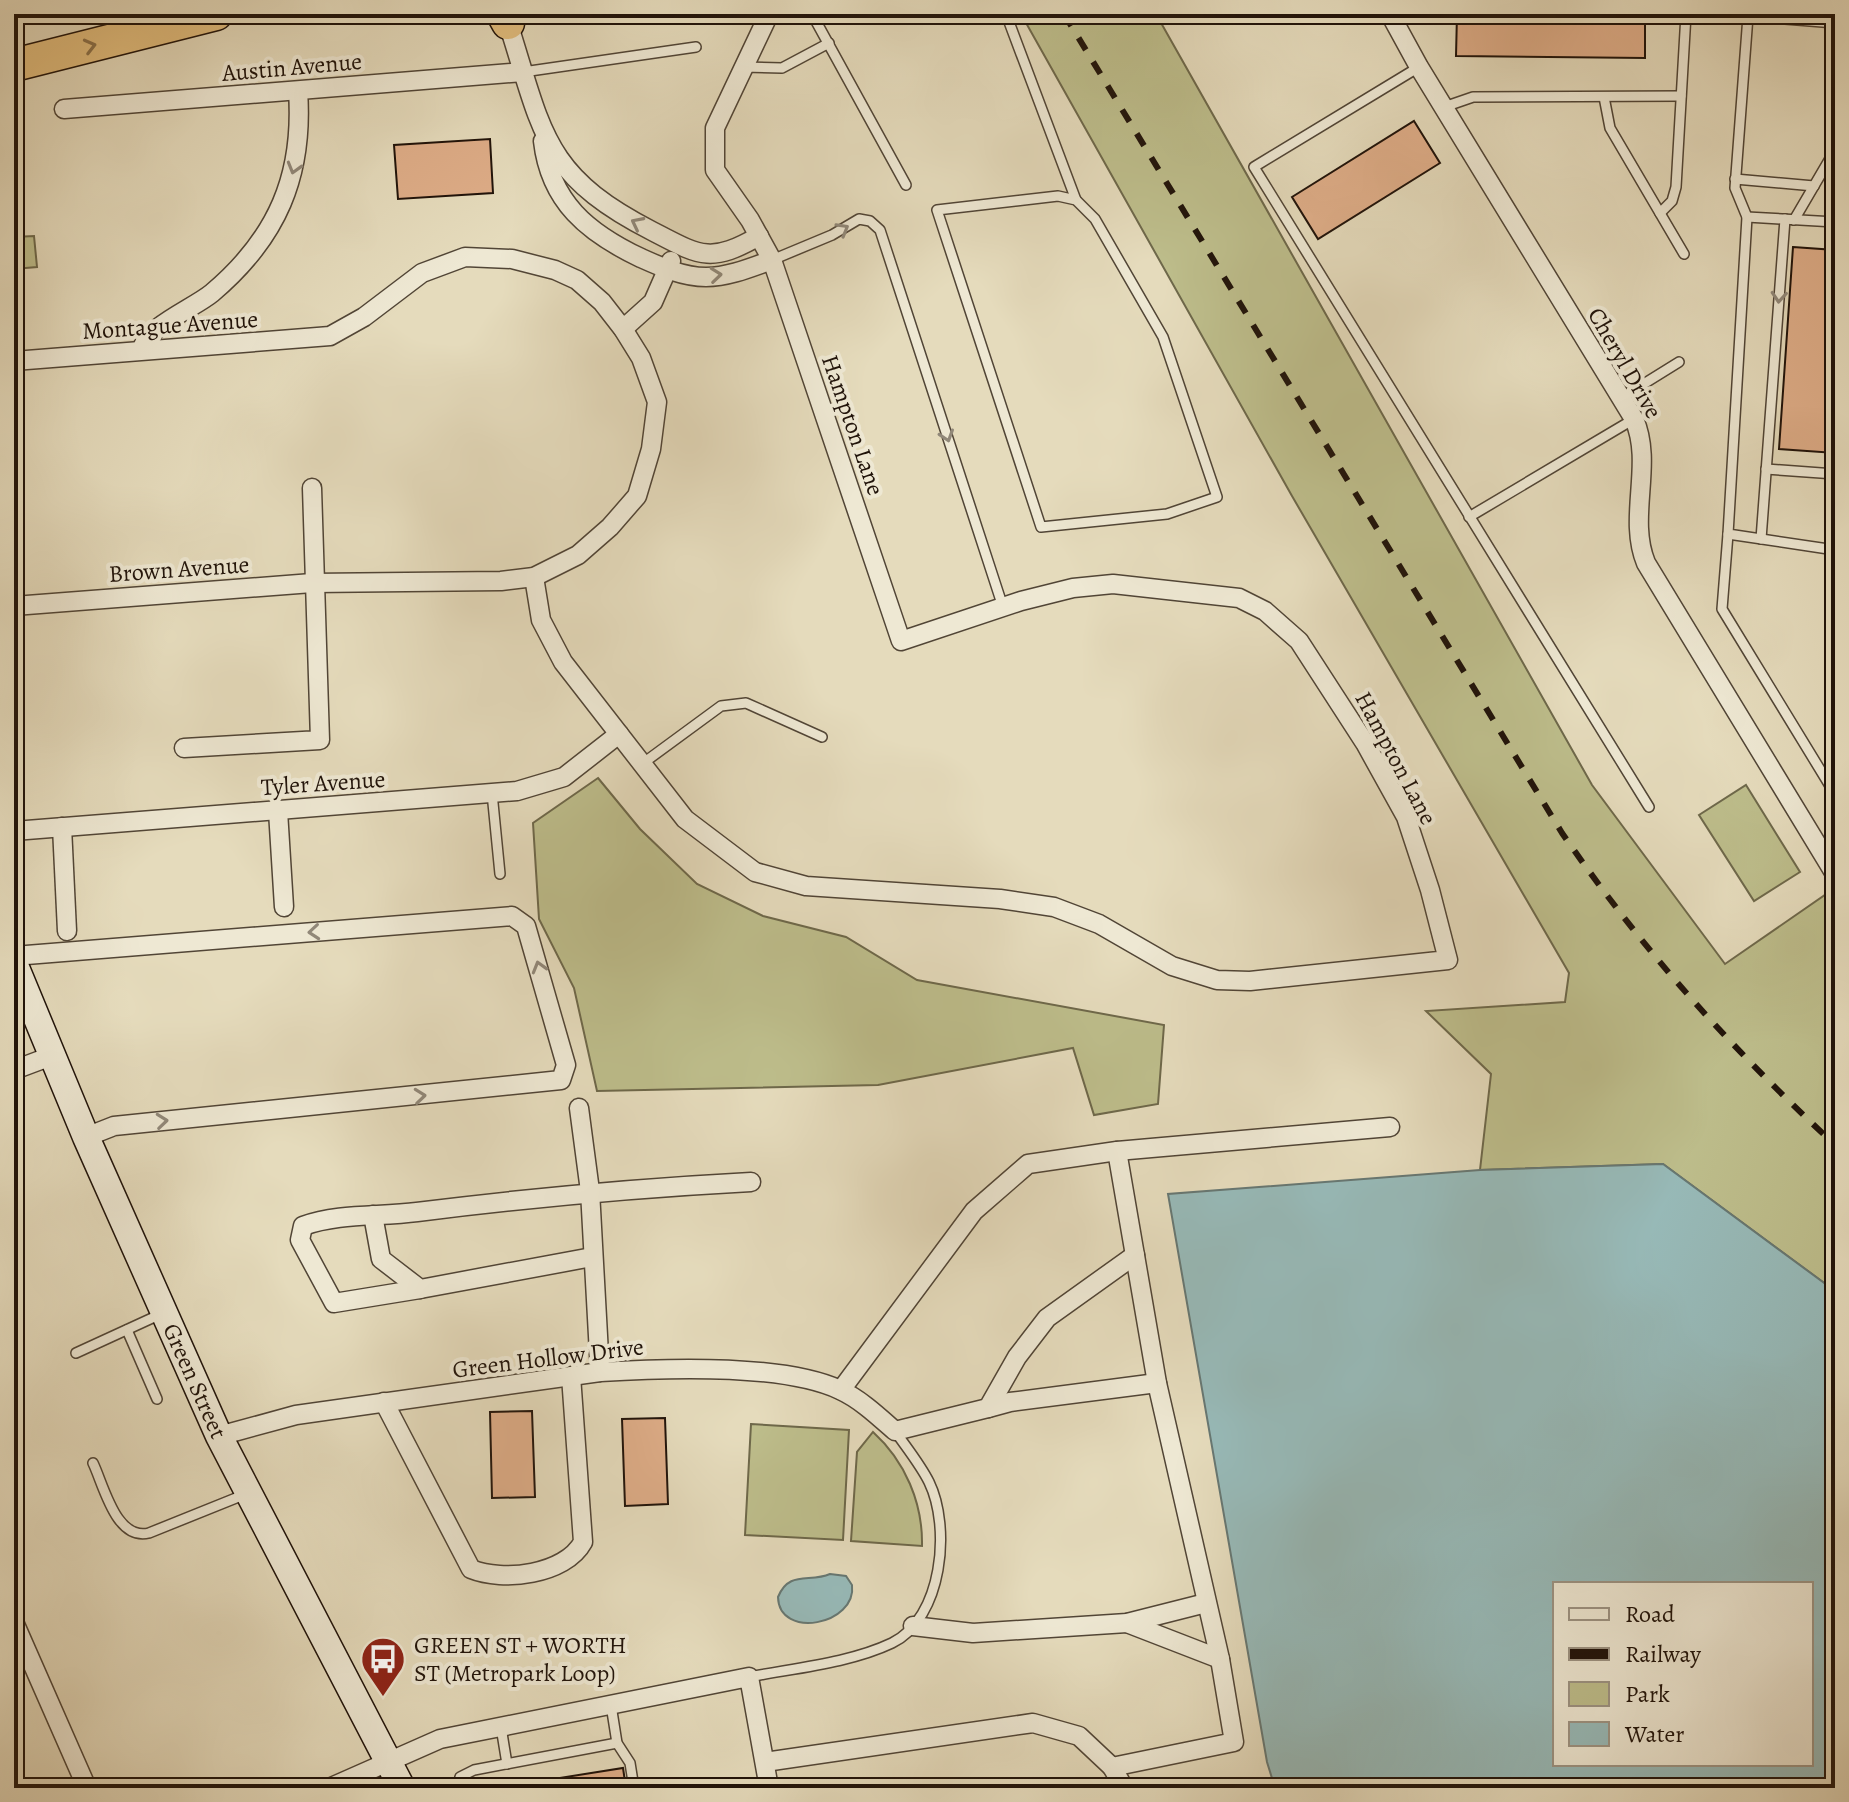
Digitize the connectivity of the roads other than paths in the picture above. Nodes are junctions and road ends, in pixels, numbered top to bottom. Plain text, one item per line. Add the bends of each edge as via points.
1 (216, 14) edge
2 (769, 14) edge
3 (812, 14) edge
4 (1006, 14) edge
5 (1390, 14) edge
6 (1686, 14) edge
7 (1748, 15) edge
8 (506, 17) edge
9 (1835, 23) edge
10 (829, 43) junction
11 (696, 47) dead end
12 (14, 65) edge
13 (743, 67) junction
14 (1419, 67) junction
15 (523, 72) junction
16 (298, 91) junction
17 (1681, 96) junction
18 (1604, 97) junction
19 (1444, 107) junction
20 (64, 109) dead end
21 (542, 131) junction
22 (1835, 150) edge
23 (1735, 179) junction
24 (906, 185) dead end
25 (1814, 186) junction
26 (1076, 200) junction
27 (608, 208) junction
28 (1660, 213) junction
29 (1747, 217) junction
30 (1790, 220) junction
31 (1835, 222) edge
32 (592, 232) junction
33 (759, 236) junction
34 (678, 245) junction
35 (1684, 254) dead end
36 (772, 260) junction
37 (668, 269) junction
38 (623, 329) junction
39 (142, 350) junction
40 (14, 361) edge
41 (1679, 362) dead end
42 (1621, 398) junction
43 (1634, 419) junction
44 (1766, 469) junction
45 (1835, 474) edge
46 (312, 488) dead end
47 (1469, 517) junction
48 (1728, 534) junction
49 (1761, 539) junction
50 (1835, 550) edge
51 (534, 577) junction
52 (312, 583) junction
53 (14, 606) edge
54 (1003, 607) junction
55 (619, 734) junction
56 (822, 737) dead end
57 (184, 748) dead end
58 (642, 764) junction
59 (492, 793) junction
60 (1835, 794) edge
61 (1649, 807) dead end
62 (278, 811) junction
63 (62, 827) junction
64 (14, 831) edge
65 (500, 874) dead end
66 (1835, 874) edge
67 (284, 907) dead end
68 (67, 931) dead end
69 (14, 956) edge
70 (14, 963) edge
71 (54, 1055) junction
72 (14, 1070) edge
73 (579, 1108) dead end
74 (1390, 1127) dead end
75 (86, 1137) junction
76 (1117, 1151) junction
77 (751, 1182) dead end
78 (590, 1191) junction
79 (373, 1215) junction
80 (1135, 1255) junction
81 (592, 1257) junction
82 (420, 1289) junction
83 (164, 1313) junction
84 (127, 1330) junction
85 (76, 1353) dead end
86 (600, 1372) junction
87 (571, 1376) junction
88 (1157, 1383) junction
89 (841, 1390) junction
90 (157, 1399) dead end
91 (384, 1402) junction
92 (988, 1408) junction
93 (895, 1431) junction
94 (219, 1436) junction
95 (93, 1463) dead end
96 (249, 1493) junction
97 (1206, 1603) junction
98 (14, 1622) edge
99 (1127, 1623) junction
100 (913, 1626) junction
101 (1220, 1659) junction
102 (749, 1677) junction
103 (611, 1705) junction
104 (501, 1727) junction
105 (617, 1743) junction
106 (389, 1761) junction
107 (765, 1762) junction
108 (507, 1764) junction
109 (1112, 1767) junction
110 (87, 1788) edge
111 (329, 1788) edge
112 (402, 1788) edge
113 (458, 1788) edge
114 (634, 1788) edge
115 (769, 1788) edge
116 (1124, 1788) edge

12 -> 1 highway
2 - 13 street, Hampton Lane
3 - 10 lane
4 - 26 lane
5 - 14 street, Cheryl Drive
6 - 17 lane
7 - 9 lane
7 - 23 lane
8 - 15 street
10 - 13 lane via 782,68
10 - 24 lane
11 - 15 lane
13 - 33 street, Hampton Lane via 715,128 715,170
14 - 19 street, Cheryl Drive
14 - 47 lane via 1254,167
15 - 16 street, Austin Avenue
15 - 21 street
16 - 20 street, Austin Avenue
16 -> 39 street via 298,154 270,226 225,281 150,333
17 - 18 lane
17 - 28 lane via 1676,187
18 - 19 lane via 1473,97
18 - 28 lane via 1610,128
19 - 42 street, Cheryl Drive
21 - 27 street via 569,173
21 - 32 street via 554,187
22 - 25 lane
23 - 25 lane
23 - 29 lane
25 - 30 lane
26 - 26 lane via 1058,196 937,210 1041,527 1167,514 1217,497 1163,337 1095,219
27 - 32 street
34 -> 27 street
28 - 35 lane
29 - 30 lane
29 - 48 lane
30 - 31 lane
30 -> 44 lane
32 - 37 street
33 - 34 street via 714,256
33 - 36 street, Hampton Lane
34 - 37 street
37 -> 36 street via 718,276
36 - 54 street, Hampton Lane via 901,641
36 -> 54 lane via 859,219 880,230
37 - 38 street via 653,302
38 - 39 street, Montague Avenue via 591,291 566,275 512,259 465,257 422,273 330,336
38 - 51 street via 641,358 657,402 637,496 578,555
39 - 40 street, Montague Avenue
41 - 42 lane
42 - 43 street, Cheryl Drive
43 - 47 lane
43 - 66 street, Cheryl Drive via 1641,446 1639,536 1646,563
44 - 45 lane
44 - 49 lane
46 - 52 street
47 - 61 lane
48 - 49 lane
48 - 60 lane via 1722,609
49 - 50 lane
51 - 52 street, Brown Avenue
51 - 55 street, Hampton Lane via 550,643
52 - 53 street, Brown Avenue
52 - 57 street via 320,740
54 - 58 street, Hampton Lane via 1073,588 1113,584 1239,598 1265,611 1299,641 1406,817 1448,960 1217,980 1172,966 1099,924 1054,907 806,886 755,872 722,850 685,819
55 - 58 street, Hampton Lane
55 - 59 street, Tyler Avenue via 555,782
56 - 58 lane via 746,703 721,706
59 - 62 street, Tyler Avenue
59 - 65 lane
62 - 63 street, Tyler Avenue
62 - 67 street
63 - 64 street, Tyler Avenue
63 - 68 street
75 -> 69 street via 114,1126 561,1080 566,1065 526,926 512,916
70 - 71 street, Green Street
71 - 72 street
71 - 75 street, Green Street
73 - 78 street
74 - 76 street
75 - 83 street, Green Street
76 - 80 street
76 - 89 street via 1028,1164 974,1211
77 - 78 street
78 - 79 street
78 - 81 street
79 - 82 street via 381,1259
79 - 82 street via 324,1218 303,1226 300,1240 334,1303
80 - 88 street
80 - 92 street via 1047,1318
81 - 82 street
81 - 86 street
83 - 84 lane
83 - 94 street, Green Street
84 - 85 lane
84 - 90 lane
86 - 87 street, Green Hollow Drive
86 - 89 street, Green Hollow Drive via 742,1373 804,1378
87 - 91 street, Green Hollow Drive
87 - 91 street via 583,1542 577,1554 552,1570 485,1575 471,1569
88 - 92 street
88 - 97 street
89 - 93 street, Green Hollow Drive
91 - 94 street, Green Hollow Drive via 296,1415
92 - 93 street
93 - 100 lane via 930,1483 940,1518 939,1566 928,1603
94 - 96 street, Green Street
95 - 96 lane via 124,1528 137,1534
96 - 106 street, Green Street
97 - 99 street
97 - 101 street
98 - 110 street
99 - 100 street via 973,1633
99 - 101 street
100 - 102 lane via 894,1642
101 - 109 street via 1234,1742
102 - 103 street
102 - 107 street
103 - 104 street
103 - 105 lane
104 - 106 street via 440,1739
104 - 108 lane
105 - 108 lane
105 - 114 lane via 630,1763
106 - 111 street
106 - 112 street, Green Street
107 - 109 street via 1033,1723 1079,1736
107 - 115 street
108 - 113 lane via 474,1770 460,1777
109 - 116 street

